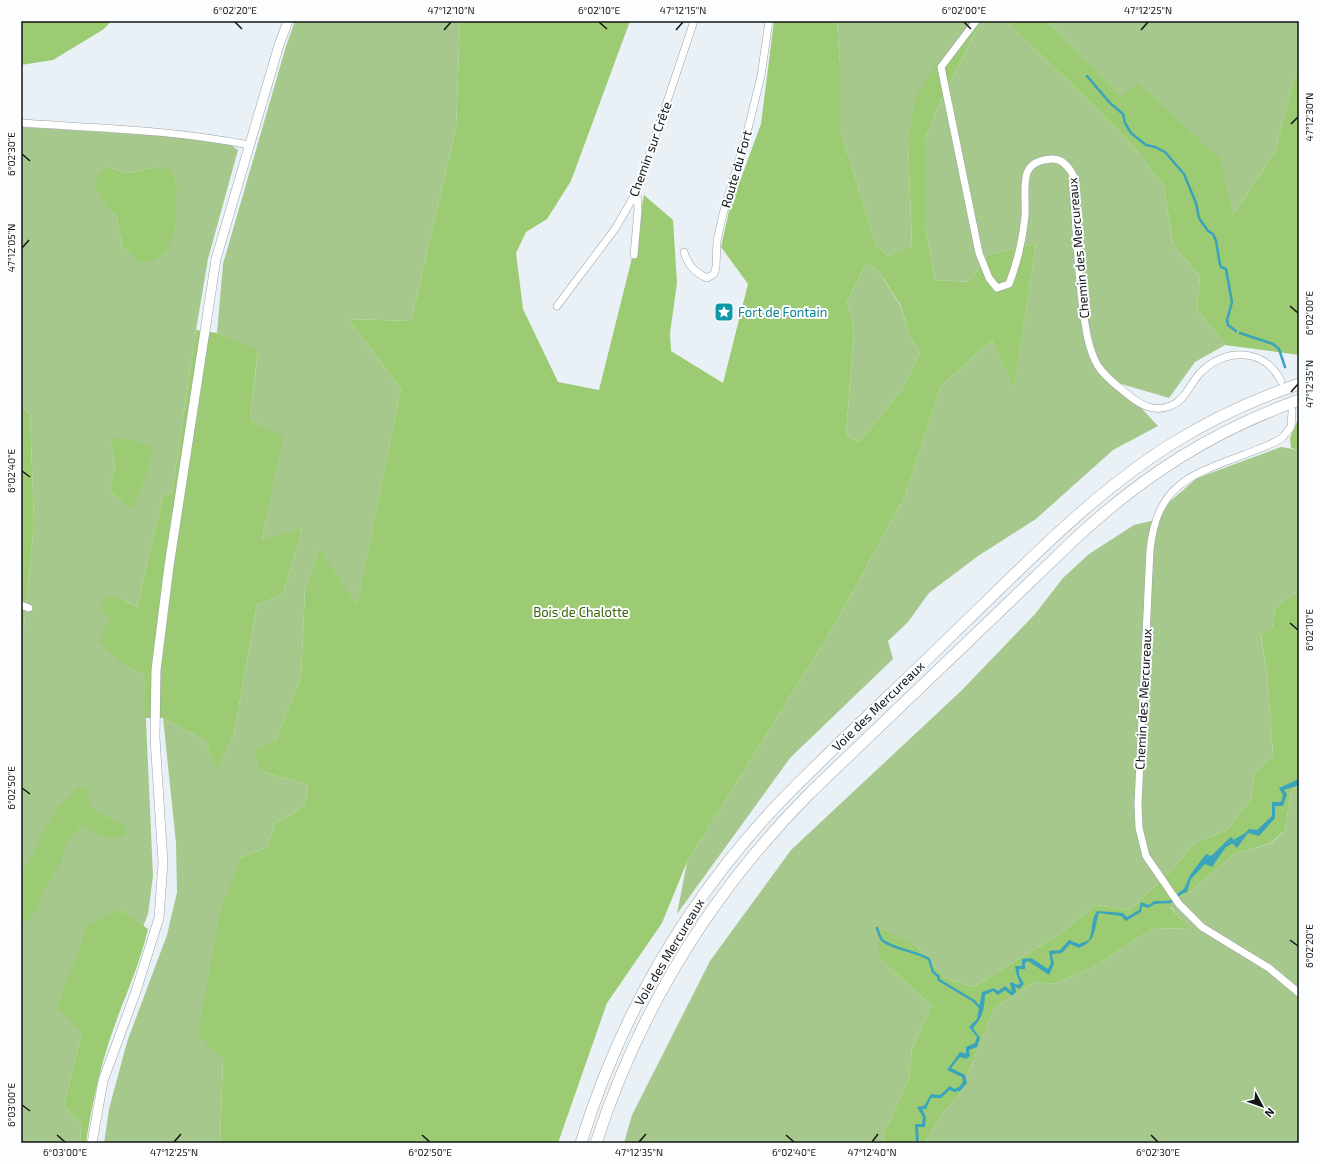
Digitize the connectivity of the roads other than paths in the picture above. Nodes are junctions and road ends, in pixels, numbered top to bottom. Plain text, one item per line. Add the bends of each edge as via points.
1 (288, 21) edge
2 (694, 21) edge
3 (769, 21) edge
4 (976, 21) edge
5 (21, 123) edge
6 (249, 145) junction
7 (637, 191) junction
8 (684, 252) dead end
9 (634, 255) dead end
10 (557, 306) dead end
11 (1281, 380) dead end
12 (1299, 384) edge
13 (1299, 400) edge
14 (1292, 411) dead end
15 (21, 604) edge
16 (29, 608) dead end
17 (1299, 992) edge
18 (92, 1143) edge
19 (580, 1143) edge
20 (596, 1143) edge

1 - 6 main road
2 - 7 street, Chemin sur Crête
3 - 8 street, Route du Fort via 761,76 723,214 714,274 706,278 696,273
4 - 11 street, Chemin des Mercureaux via 941,67 979,253 989,278 997,288 1009,284 1014,272 1025,218 1027,173 1032,165 1041,160 1059,160 1073,175 1079,274 1088,340 1098,365 1110,379 1141,405 1157,408 1177,402 1200,373 1215,362 1226,358 1247,354 1258,357 1273,368
5 - 6 street via 171,134 221,139
6 - 18 main road via 216,260 169,566 156,670 155,738 163,863 159,918 136,991 103,1080
7 - 9 street
7 - 10 street, Chemin sur Crête via 614,229
12 - 19 highway, Voie des Mercureaux via 1241,407 1203,426 1160,451 1117,482 1046,545 783,799 716,877 663,956 614,1052
13 - 20 highway, Voie des Mercureaux via 1246,421 1195,447 1120,498 789,815 733,881 673,970 628,1058
14 - 17 street, Chemin des Mercureaux via 1291,427 1282,438 1192,476 1168,496 1155,519 1150,550 1138,804 1143,848 1150,864 1178,904 1202,927 1269,968
15 - 16 street

